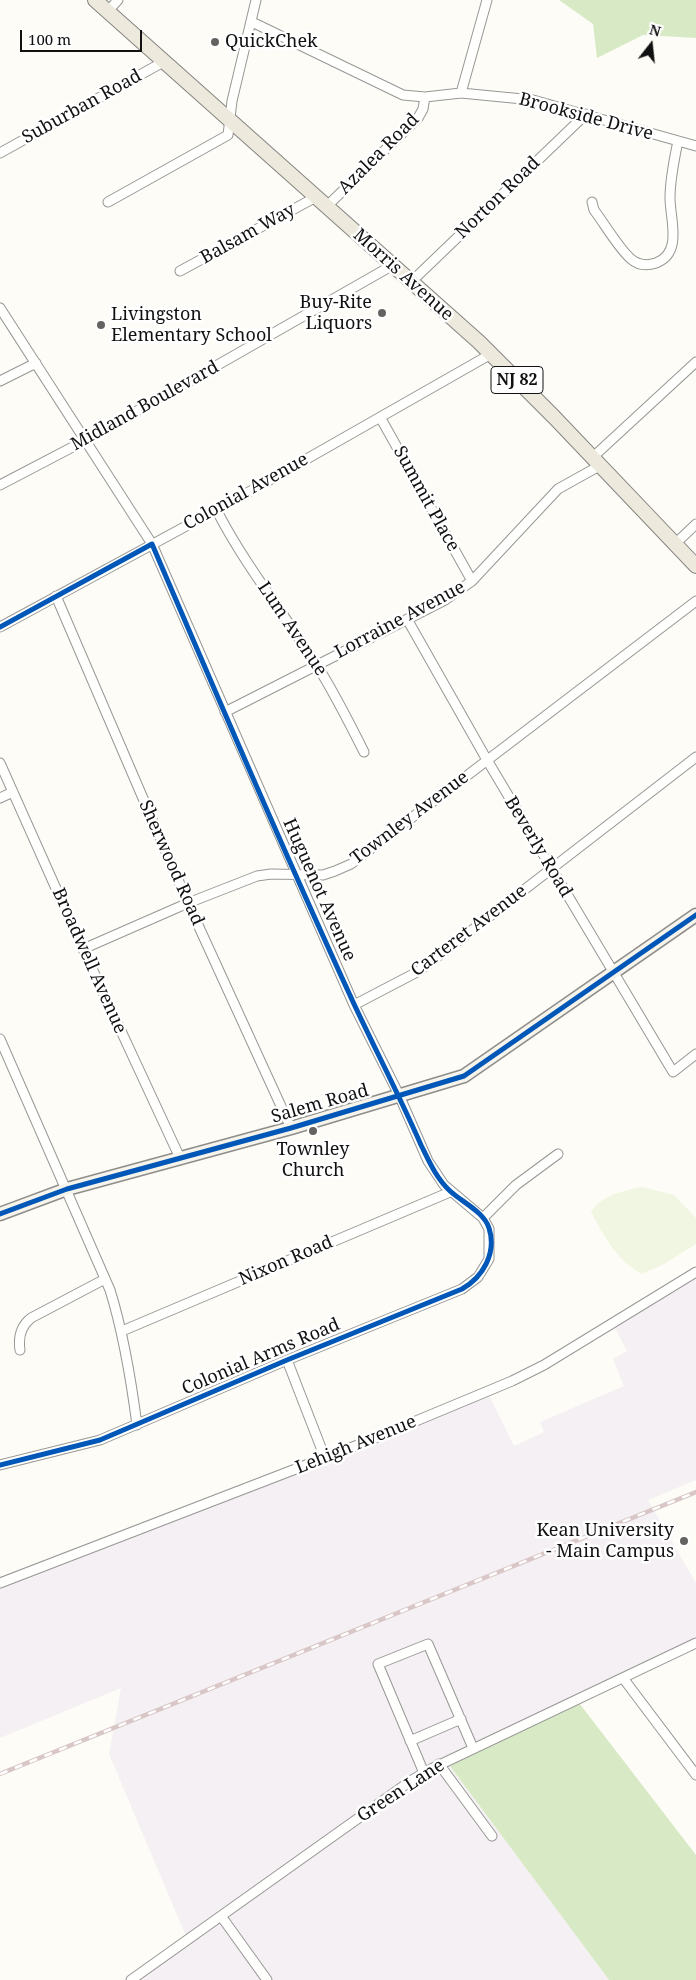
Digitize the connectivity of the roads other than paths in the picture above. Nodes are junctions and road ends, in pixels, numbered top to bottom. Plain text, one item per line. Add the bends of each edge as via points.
1 (95, 0) edge
2 (118, 0) edge
3 (256, 0) edge
4 (487, 0) edge
5 (108, 11) junction
6 (252, 22) junction
7 (164, 61) junction
8 (461, 93) junction
9 (425, 98) junction
10 (586, 114) junction
11 (230, 118) junction
12 (678, 141) junction
13 (696, 146) edge
14 (0, 153) edge
15 (321, 201) junction
16 (108, 202) dead end
17 (592, 202) dead end
18 (392, 265) junction
19 (180, 271) dead end
20 (411, 282) junction
21 (0, 308) edge
22 (491, 354) junction
23 (696, 362) edge
24 (36, 363) junction
25 (0, 381) edge
26 (380, 417) junction
27 (86, 440) junction
28 (597, 461) junction
29 (0, 485) edge
30 (216, 509) junction
31 (696, 524) edge
32 (152, 544) junction
33 (675, 544) junction
34 (696, 566) edge
35 (472, 581) junction
36 (56, 596) junction
37 (696, 600) edge
38 (407, 619) junction
39 (0, 627) edge
40 (317, 664) junction
41 (225, 712) junction
42 (364, 752) dead end
43 (696, 757) edge
44 (487, 760) junction
45 (0, 762) edge
46 (13, 792) junction
47 (0, 798) edge
48 (551, 869) junction
49 (297, 874) junction
50 (188, 903) junction
51 (696, 915) edge
52 (83, 950) junction
53 (613, 973) junction
54 (354, 1004) junction
55 (0, 1039) edge
56 (696, 1054) edge
57 (399, 1095) junction
58 (291, 1128) junction
59 (558, 1154) dead end
60 (180, 1158) junction
61 (67, 1189) junction
62 (450, 1192) junction
63 (0, 1214) edge
64 (483, 1218) junction
65 (489, 1228) joint
66 (696, 1272) edge
67 (106, 1280) junction
68 (122, 1331) junction
69 (20, 1350) dead end
70 (287, 1360) junction
71 (137, 1425) junction
72 (325, 1458) junction
73 (0, 1465) edge
74 (0, 1583) edge
75 (696, 1643) edge
76 (623, 1678) junction
77 (461, 1719) junction
78 (410, 1741) junction
79 (473, 1748) junction
80 (439, 1764) junction
81 (424, 1773) junction
82 (696, 1775) edge
83 (492, 1836) dead end
84 (221, 1916) junction
85 (131, 1980) edge
86 (267, 1980) edge

1 - 5 main road, Morris Avenue / NJ 82
2 - 5 street
3 - 6 street
4 - 8 street
5 - 7 main road, Morris Avenue / NJ 82
6 - 9 street, Brookside Drive via 393,91
6 - 11 street
7 - 11 main road, Morris Avenue / NJ 82
7 - 14 street, Suburban Road
8 - 9 street, Brookside Drive
8 - 10 street, Brookside Drive via 532,100
9 - 15 street, Azalea Road via 418,118
10 - 12 street, Brookside Drive
10 - 20 street, Norton Road
11 - 15 main road, Morris Avenue / NJ 82
11 - 16 street via 228,135
12 - 13 street, Brookside Drive
12 - 17 street via 670,198 672,245 660,262 644,265 628,257 594,210
15 - 18 main road, Morris Avenue / NJ 82
15 - 19 street, Balsam Way
18 - 20 main road, Morris Avenue / NJ 82
18 - 27 street, Midland Boulevard
20 - 22 main road, Morris Avenue / NJ 82
21 - 24 street, Huguenot Avenue
22 - 26 street, Colonial Avenue
22 - 28 main road, Morris Avenue / NJ 82
23 - 28 street, Lorraine Avenue
24 - 25 street
24 - 27 street, Huguenot Avenue
26 - 30 street, Colonial Avenue
26 - 35 street, Summit Place
27 - 29 street, Midland Boulevard
27 - 32 street, Huguenot Avenue
28 - 33 main road, Morris Avenue / NJ 82
28 - 35 street, Lorraine Avenue via 558,488
30 - 32 street, Colonial Avenue
30 - 40 street, Lum Avenue via 230,538
31 - 33 street
32 - 36 street, Colonial Avenue
32 - 41 street, Huguenot Avenue
33 - 34 main road, Morris Avenue / NJ 82
35 - 38 street, Lorraine Avenue via 445,600
36 - 39 street, Colonial Avenue
36 - 50 street, Sherwood Road
37 - 44 street, Townley Avenue
38 - 40 street, Lorraine Avenue
38 - 44 street, Beverly Road
40 - 41 street, Lorraine Avenue
40 - 42 street, Lum Avenue
41 - 49 street, Huguenot Avenue
43 - 48 street, Carteret Avenue
44 - 48 street, Beverly Road
44 - 49 street, Townley Avenue via 351,864 335,872
45 - 46 street, Broadwell Avenue
46 - 47 street
46 - 52 street, Broadwell Avenue
48 - 53 street, Beverly Road
48 - 54 street, Carteret Avenue via 419,971
49 - 50 street, Townley Avenue via 257,876
49 - 54 street, Huguenot Avenue
50 - 52 street, Townley Avenue
50 - 58 street, Sherwood Road
51 - 53 street, Salem Road
52 - 60 street, Broadwell Avenue
53 - 56 street, Beverly Road via 673,1072
53 - 57 street, Salem Road via 464,1076
54 - 57 street, Huguenot Avenue
55 - 61 street
57 - 58 street, Salem Road
57 - 62 street, Huguenot Avenue via 428,1161
58 - 60 street, Salem Road
59 - 64 street via 516,1185
60 - 61 street, Salem Road
61 - 63 street, Salem Road
61 - 67 street
62 - 64 street, Huguenot Avenue
62 - 68 street, Nixon Road
64 - 65 street, Huguenot Avenue
65 - 70 street, Colonial Arms Road via 489,1259 470,1284
66 - 72 street, Lehigh Avenue via 512,1382
67 - 68 street
67 - 69 street via 31,1318 24,1324
68 - 71 street
70 - 71 street, Colonial Arms Road
70 - 72 street
71 - 73 street, Colonial Arms Road via 100,1440
72 - 74 street, Lehigh Avenue
75 - 76 street, Green Lane
76 - 79 street, Green Lane
76 - 82 street
77 - 78 street
77 - 78 street via 428,1644 378,1664
77 - 79 street
78 - 81 street
79 - 80 street, Green Lane
80 - 81 street, Green Lane
80 - 83 street
81 - 84 street, Green Lane
84 - 85 street, Green Lane
84 - 86 street

